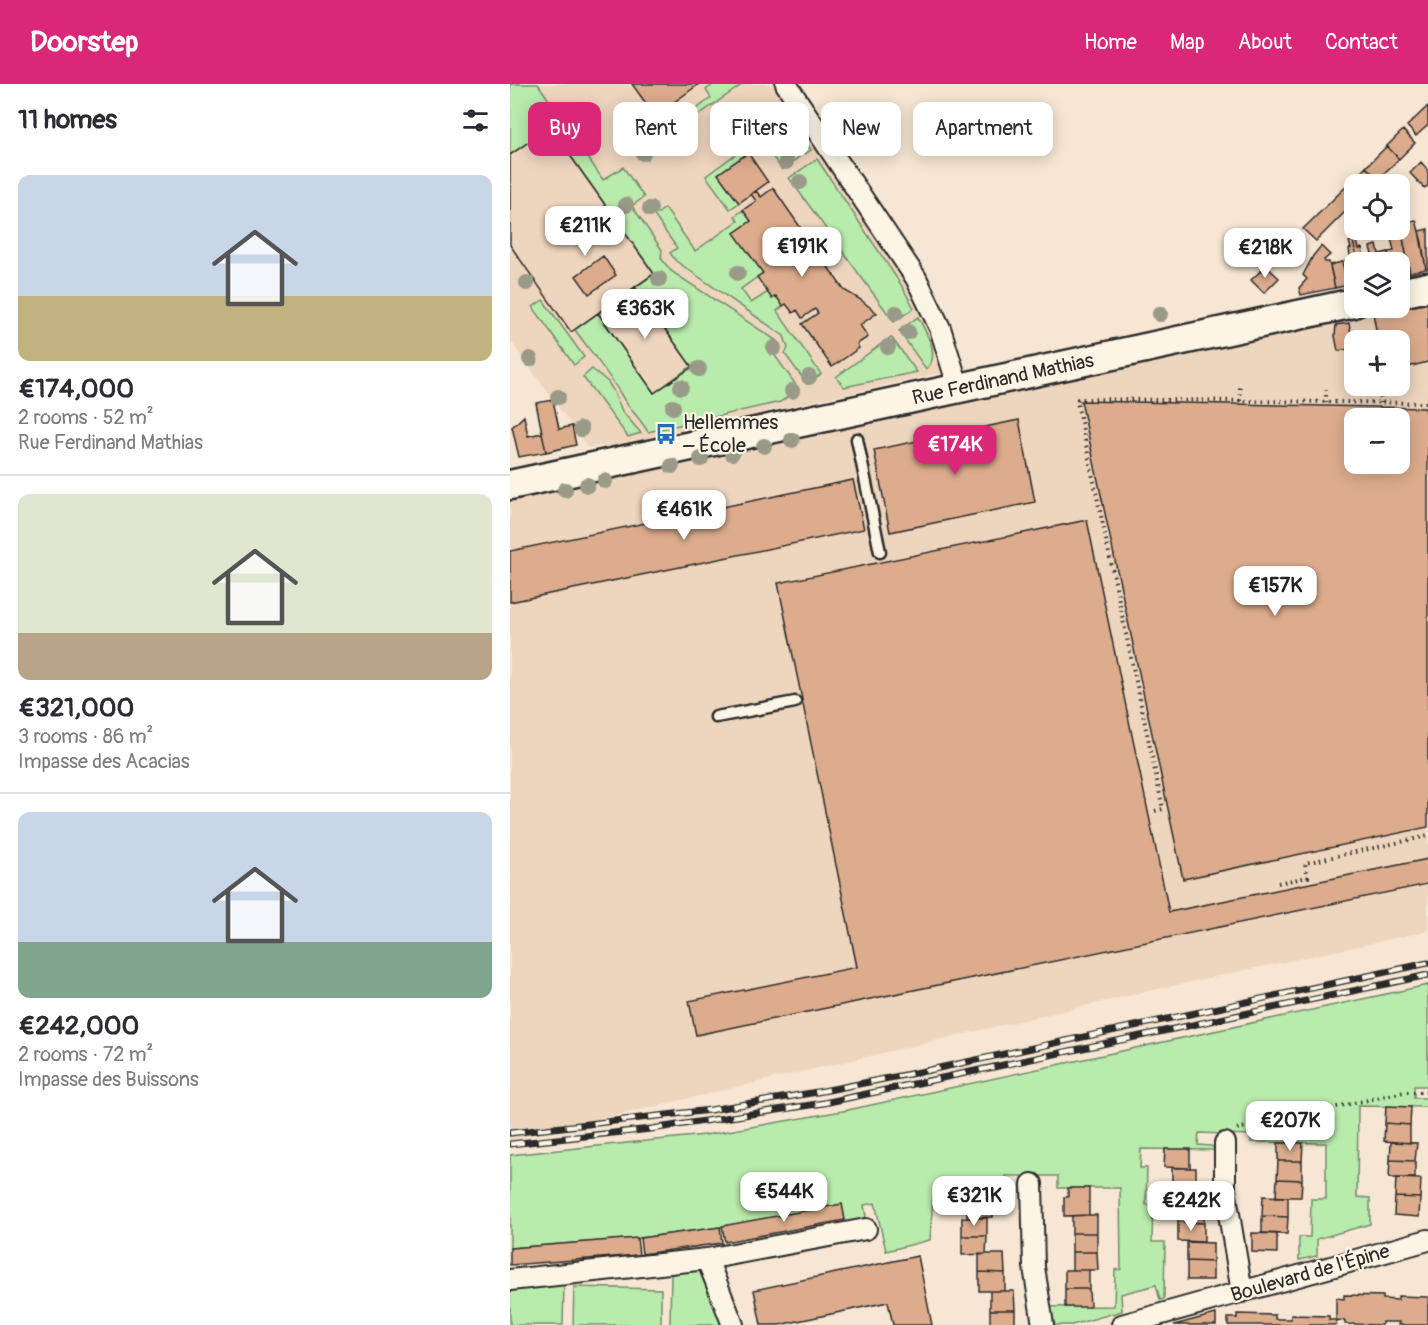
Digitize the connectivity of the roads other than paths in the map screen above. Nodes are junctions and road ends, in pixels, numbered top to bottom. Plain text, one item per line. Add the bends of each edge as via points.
1 (786, 84) edge
2 (1428, 287) edge
3 (1410, 291) edge
4 (1344, 305) edge
5 (960, 388) junction
6 (857, 439) dead end
7 (510, 485) edge
8 (880, 552) dead end
9 (795, 702) dead end
10 (716, 717) dead end
11 (1225, 1143) road end
12 (1032, 1184) dead end
13 (866, 1229) dead end
14 (1428, 1240) edge
15 (707, 1259) junction
16 (510, 1280) edge
17 (1242, 1292) junction
18 (733, 1325) edge
19 (1043, 1325) edge
20 (1122, 1325) edge

1 - 5 street via 916,278 948,348
2 - 3 street
4 - 5 street, Rue Ferdinand Mathias
5 - 7 street, Rue Ferdinand Mathias
6 - 8 lane
9 - 10 lane
11 - 17 street via 1225,1190
12 - 19 street via 1034,1268
13 - 15 street
14 - 17 street, Boulevard de l'Épine
15 - 16 street
15 - 18 street
17 - 20 street, Boulevard de l'Épine

